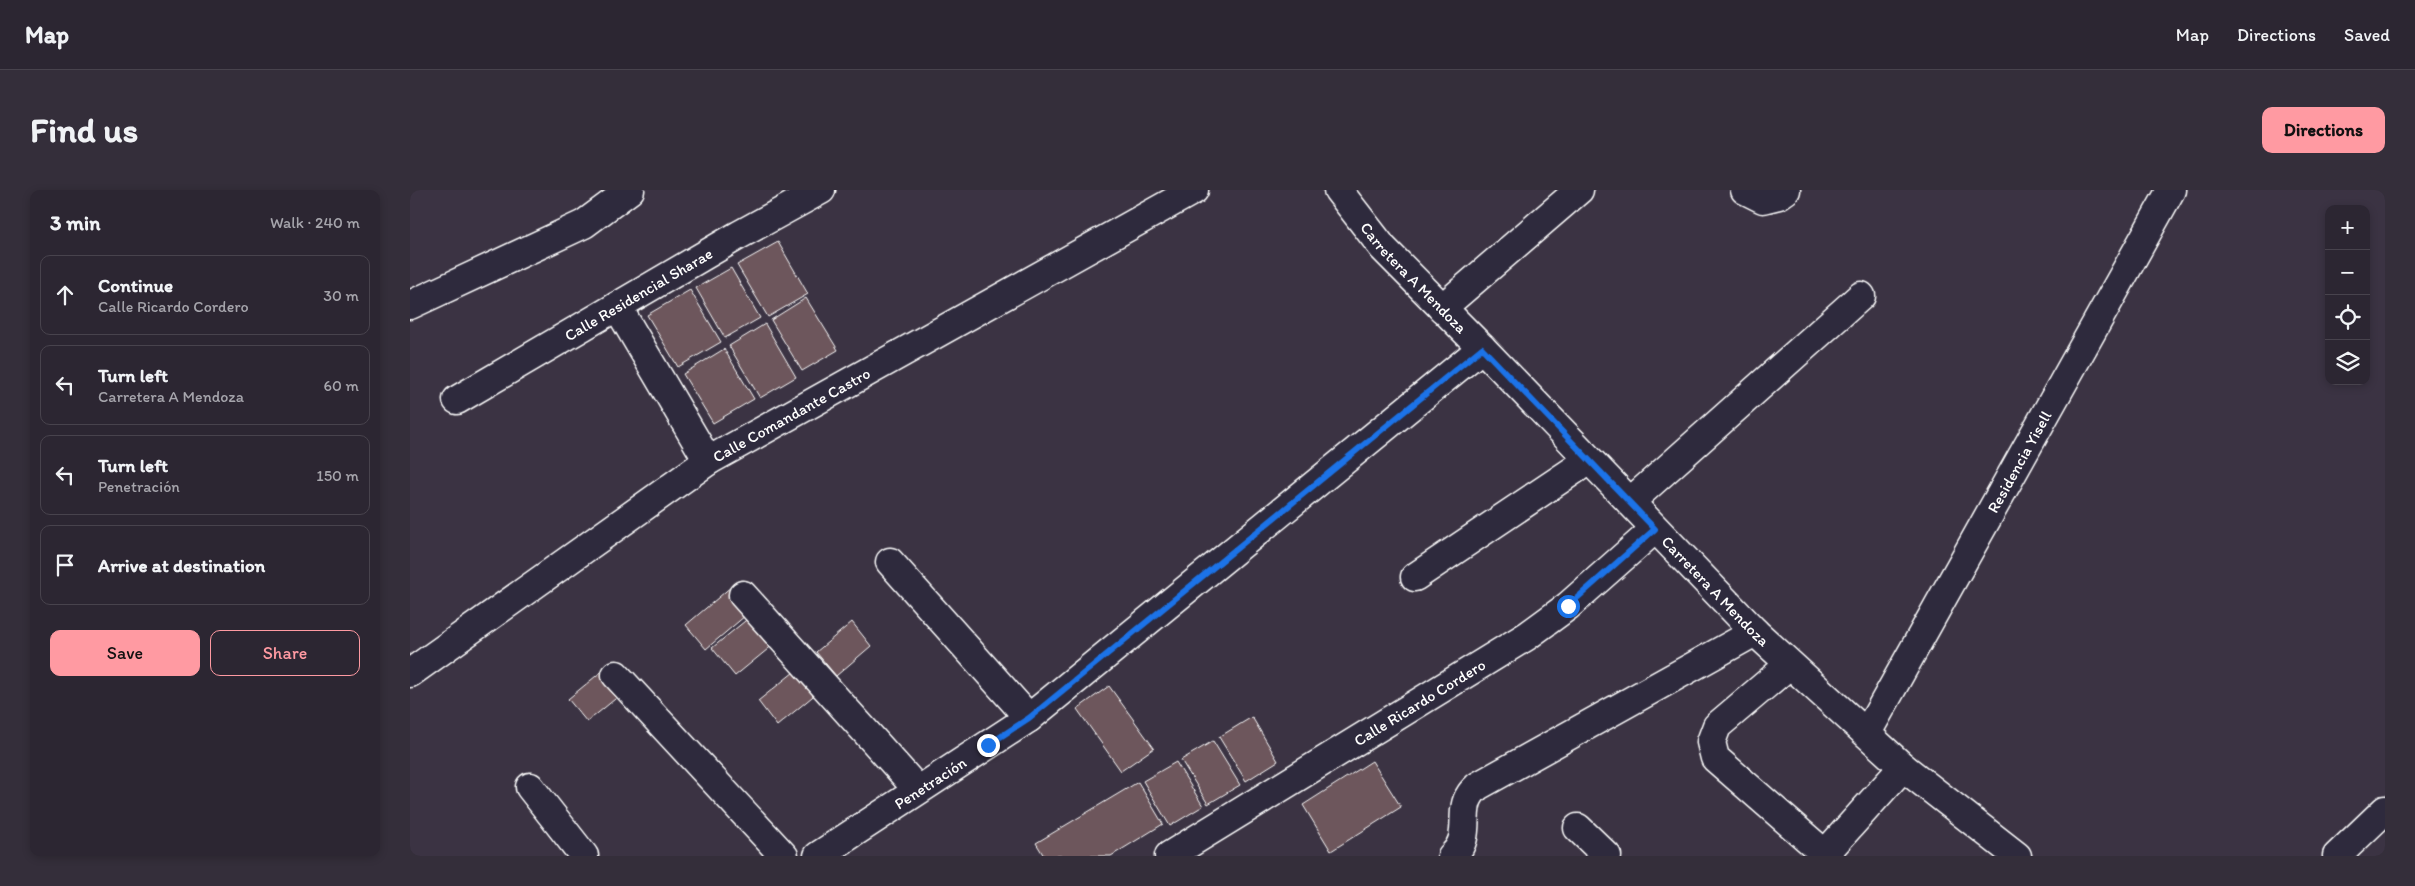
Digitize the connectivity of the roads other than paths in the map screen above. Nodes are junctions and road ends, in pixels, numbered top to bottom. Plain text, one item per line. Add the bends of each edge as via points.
1 (630, 190) edge
2 (821, 190) edge
3 (1194, 190) edge
4 (1338, 190) edge
5 (1579, 190) edge
6 (1746, 190) edge
7 (1786, 190) edge
8 (2171, 190) edge
9 (1861, 296) dead end
10 (410, 304) edge
11 (617, 306) junction
12 (1442, 308) junction
13 (1482, 348) junction
14 (457, 400) dead end
15 (1589, 460) junction
16 (708, 461) junction
17 (1630, 502) junction
18 (1655, 529) junction
19 (890, 562) dead end
20 (1416, 577) dead end
21 (743, 595) dead end
22 (1754, 632) junction
23 (1789, 665) junction
24 (410, 673) edge
25 (616, 675) dead end
26 (1029, 718) junction
27 (1867, 733) junction
28 (1903, 767) junction
29 (530, 786) dead end
30 (918, 790) junction
31 (2385, 810) edge
32 (1578, 828) dead end
33 (845, 848) edge
34 (1824, 855) edge
35 (584, 856) edge
36 (784, 856) edge
37 (818, 856) edge
38 (1169, 856) edge
39 (1452, 856) edge
40 (1607, 856) edge
41 (2017, 856) edge
42 (2337, 856) edge

1 - 10 street via 584,224
2 - 11 street, Calle Residencial Sharae
3 - 16 street, Calle Comandante Castro
4 - 12 street, Carretera A Mendoza via 1383,248
5 - 12 street
6 - 7 street via 1763,199
8 - 27 street, Residencia Yisell
9 - 17 street
11 - 14 street, Calle Residencial Sharae
11 - 16 street
12 - 13 street, Carretera A Mendoza
13 - 15 street, Carretera A Mendoza
13 - 26 street, Penetración
15 - 17 street, Carretera A Mendoza
15 - 20 street
16 - 24 street, Calle Comandante Castro
17 - 18 street, Carretera A Mendoza
18 - 22 street, Carretera A Mendoza
18 - 38 street, Calle Ricardo Cordero via 1568,606 1527,636
19 - 26 street
21 - 30 street
22 - 23 street, Carretera A Mendoza
22 - 39 street via 1478,786 1469,796 1464,835 1459,850
23 - 27 street, Carretera A Mendoza
23 - 34 street via 1717,726 1712,742 1715,758
25 - 36 street
26 - 30 street, Penetración
27 - 28 street, Carretera A Mendoza
28 - 34 street
28 - 41 street, Carretera A Mendoza
29 - 35 street
30 - 33 street, Penetración
31 - 42 street
32 - 40 street
33 - 37 street, Penetración

